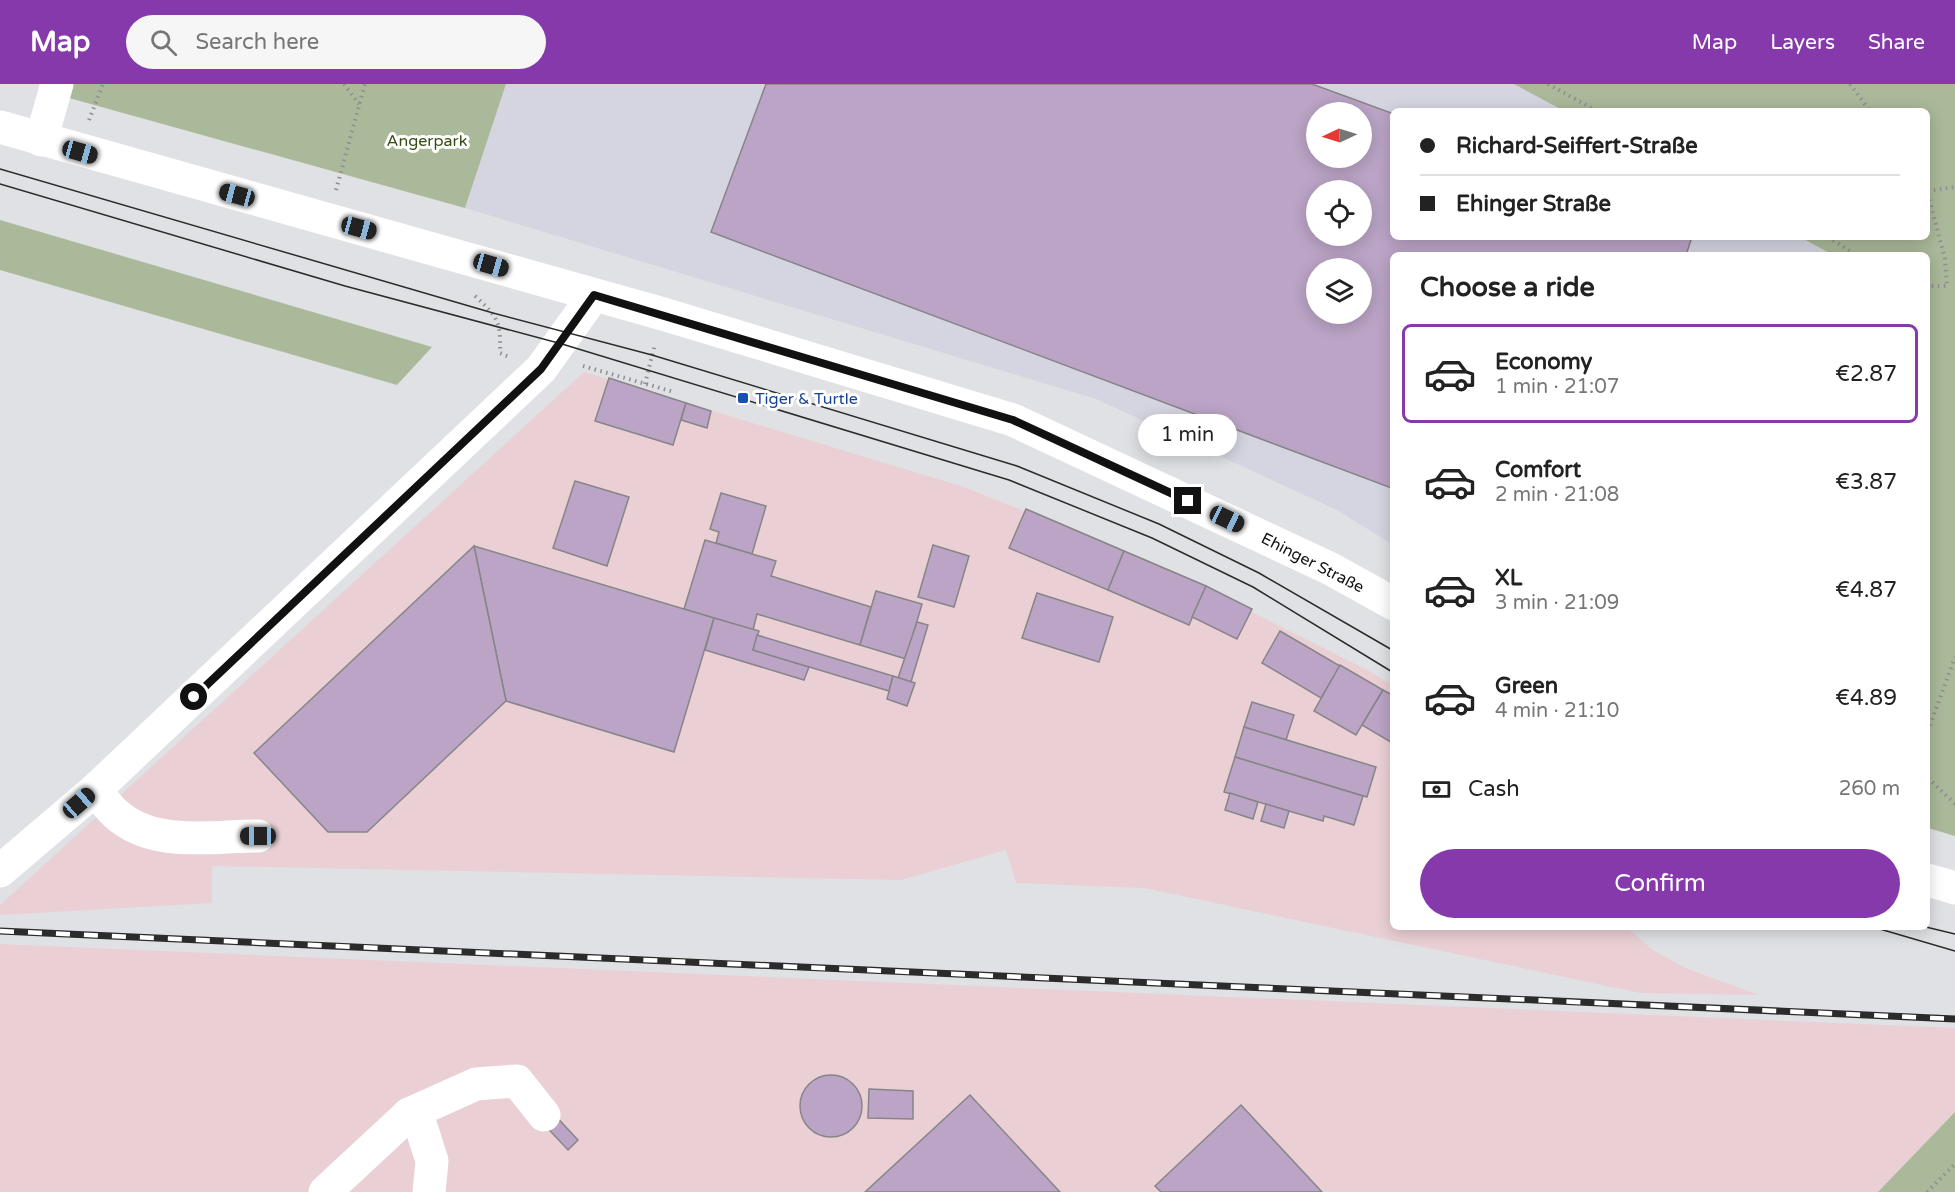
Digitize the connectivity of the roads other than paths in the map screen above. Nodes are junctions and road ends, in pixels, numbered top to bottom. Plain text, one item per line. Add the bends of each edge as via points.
1 (57, 84) edge
2 (0, 128) edge
3 (41, 140) junction
4 (594, 295) junction
5 (1390, 602) edge
6 (95, 790) junction
7 (258, 836) dead end
8 (0, 871) edge
9 (1930, 881) edge
10 (1955, 888) edge
11 (409, 1114) junction
12 (544, 1115) dead end
13 (326, 1192) edge
14 (429, 1192) edge

1 - 3 street
2 - 3 street, Ehinger Straße
3 - 4 street, Ehinger Straße
4 - 5 street, Ehinger Straße via 1013,420 1331,569
4 - 6 street via 541,369
6 - 7 street via 116,814 160,837
6 - 8 street
9 - 10 street
11 - 12 street via 476,1084 517,1081
11 - 13 street
11 - 14 street via 419,1120 432,1161

